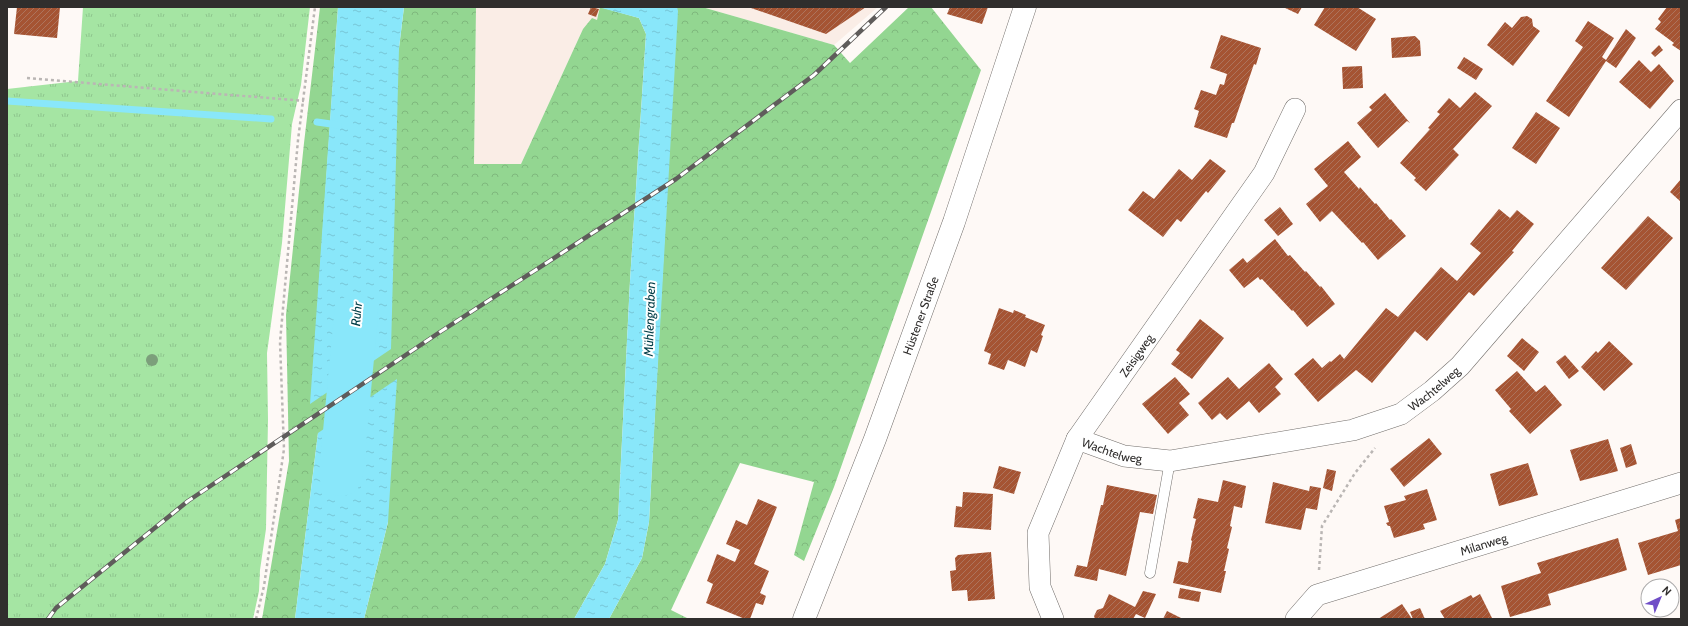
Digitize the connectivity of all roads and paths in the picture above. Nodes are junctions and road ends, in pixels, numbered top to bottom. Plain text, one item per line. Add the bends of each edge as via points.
1 (315, 7) edge
2 (1025, 7) edge
3 (27, 78) dead end
4 (304, 101) junction
5 (1294, 109) dead end
6 (1681, 110) edge
7 (1077, 439) junction
8 (1378, 444) dead end
9 (1170, 461) junction
10 (1681, 483) edge
11 (1150, 573) dead end
12 (1317, 595) junction
13 (256, 619) edge
14 (804, 619) edge
15 (1053, 619) edge
16 (1296, 619) edge

1 - 4 path
2 - 14 main road, Hüstener Straße via 951,230 875,439
3 - 4 path
4 - 13 path via 298,140 280,342 284,449 264,586
5 - 7 street, Zeisigweg via 1264,173
6 - 9 street, Wachtelweg via 1460,366 1401,414 1354,430
7 - 9 street, Wachtelweg via 1124,456
7 - 15 street, Zeisigweg via 1038,533 1040,587
8 - 12 path via 1322,526
9 - 11 lane
10 - 12 street, Milanweg
12 - 16 street

